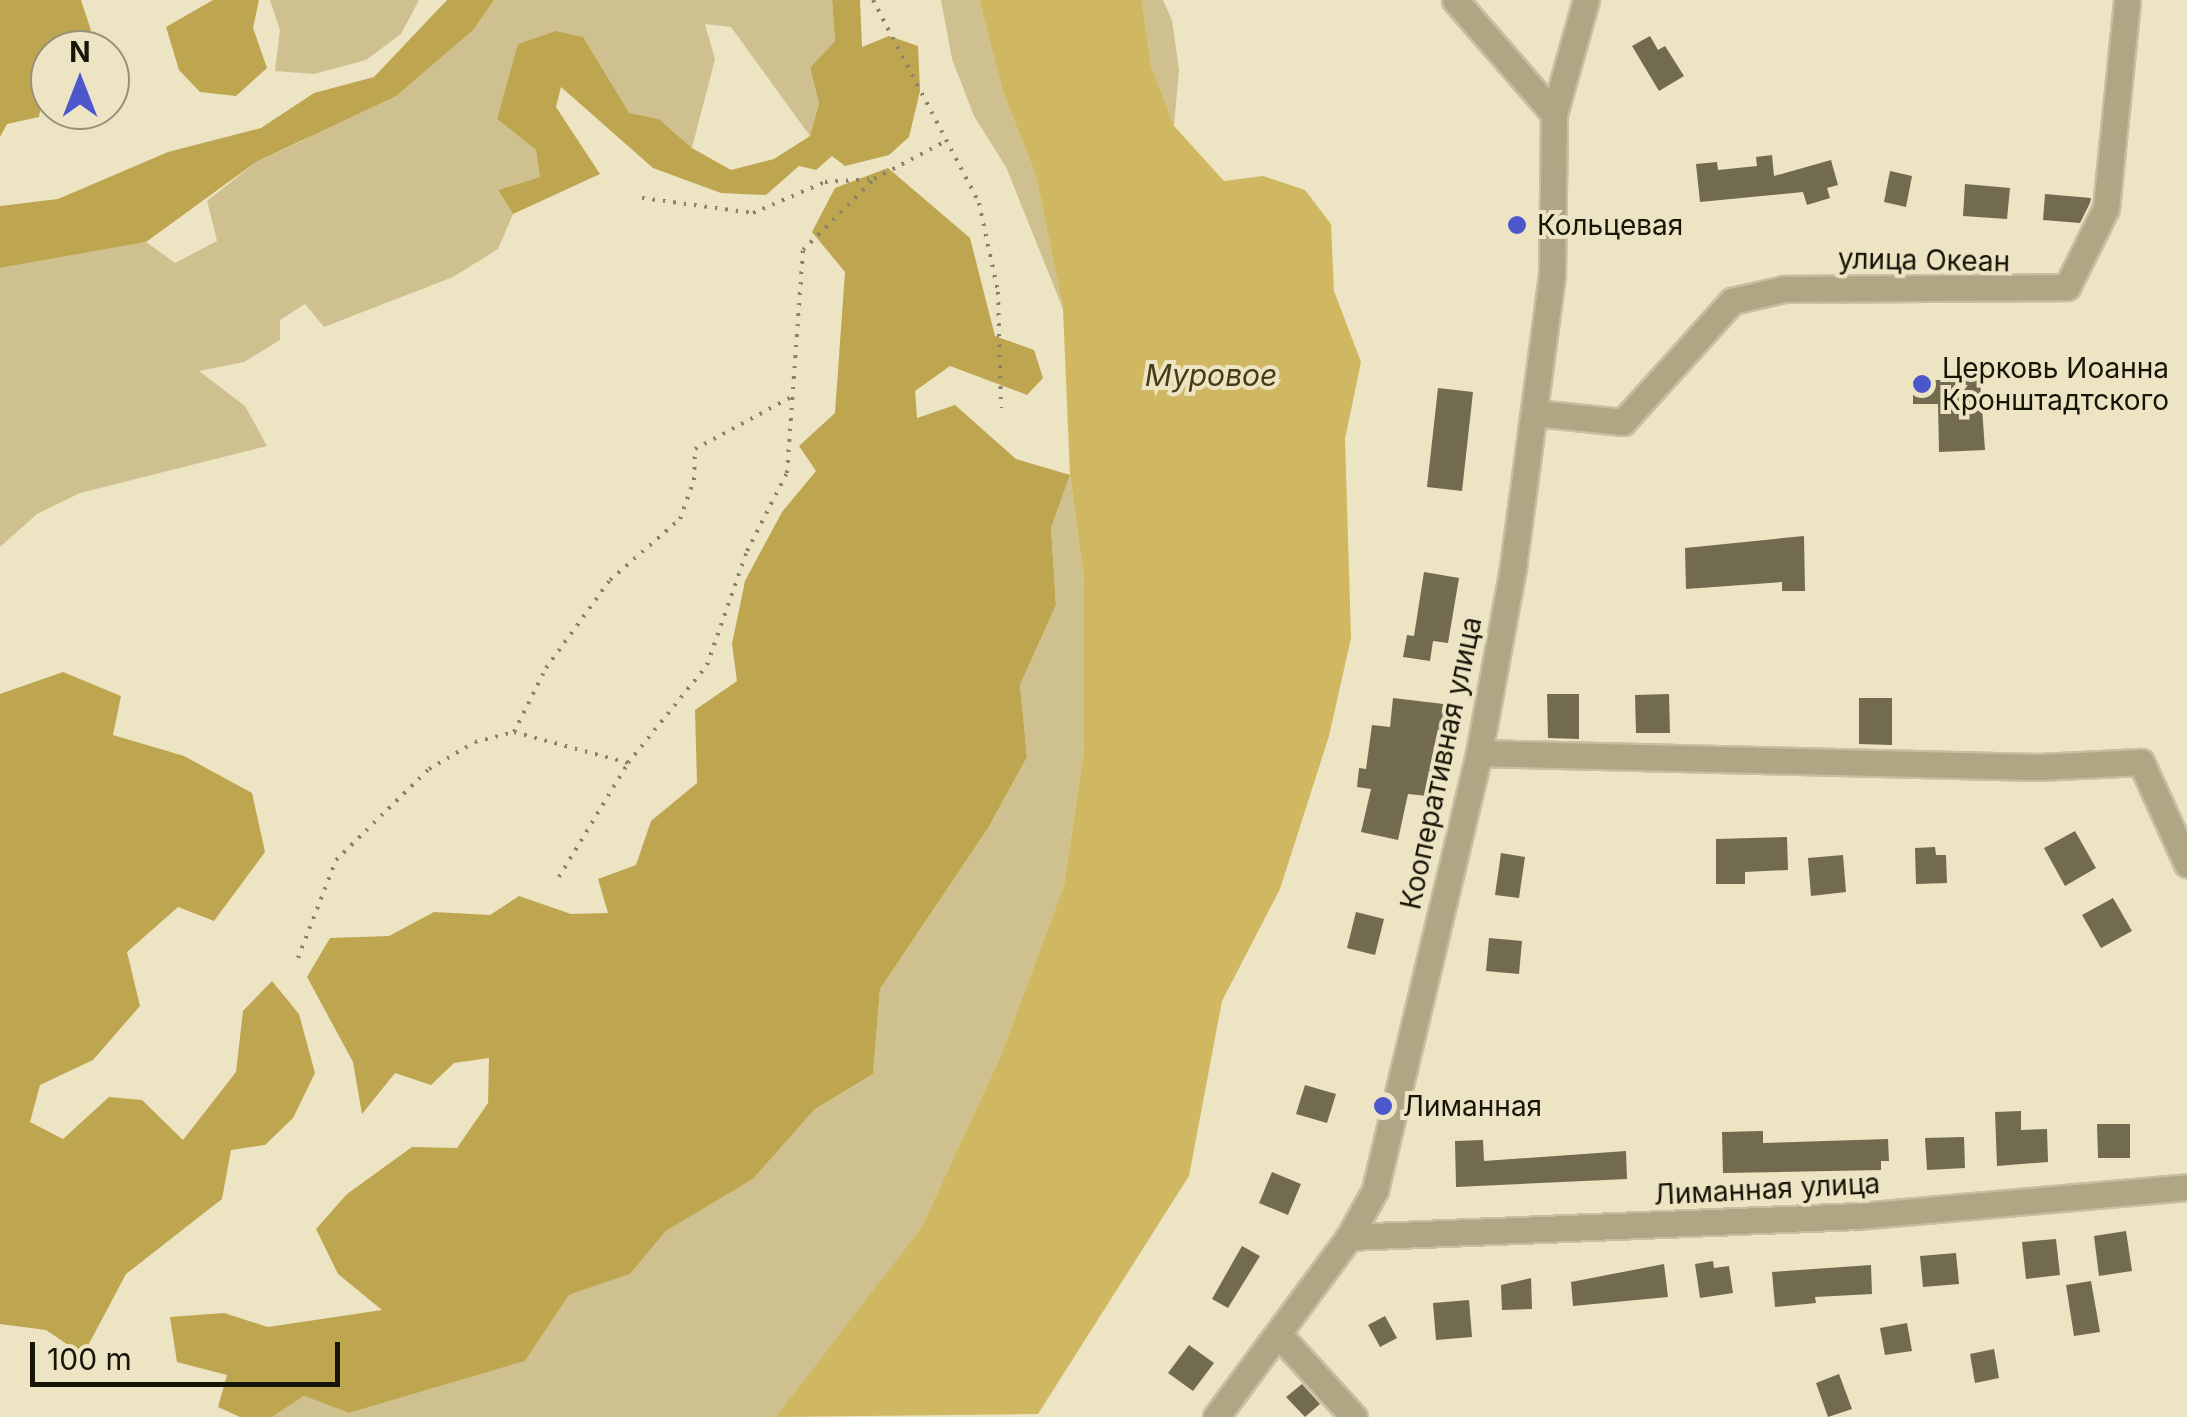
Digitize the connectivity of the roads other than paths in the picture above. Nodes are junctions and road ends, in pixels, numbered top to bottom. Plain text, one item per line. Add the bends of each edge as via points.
1 (1455, 0) edge
2 (1586, 0) edge
3 (2127, 0) edge
4 (1554, 114) junction
5 (1536, 413) junction
6 (1479, 752) junction
7 (2187, 864) edge
8 (2187, 1186) edge
9 (1349, 1237) junction
10 (1279, 1335) junction
11 (1216, 1417) edge
12 (1354, 1417) edge

1 - 4 street
2 - 4 street, Кооперативная улица
3 - 5 street, улица Океан via 2106,208 2068,287 1767,292 1732,301 1623,422
4 - 5 street, Кооперативная улица via 1552,274
5 - 6 street, Кооперативная улица
6 - 7 street via 2038,767 2141,762
6 - 9 street, Кооперативная улица via 1375,1190
8 - 9 street, Лиманная улица via 1858,1216
9 - 10 street, Кооперативная улица
10 - 11 street, Кооперативная улица
10 - 12 street

